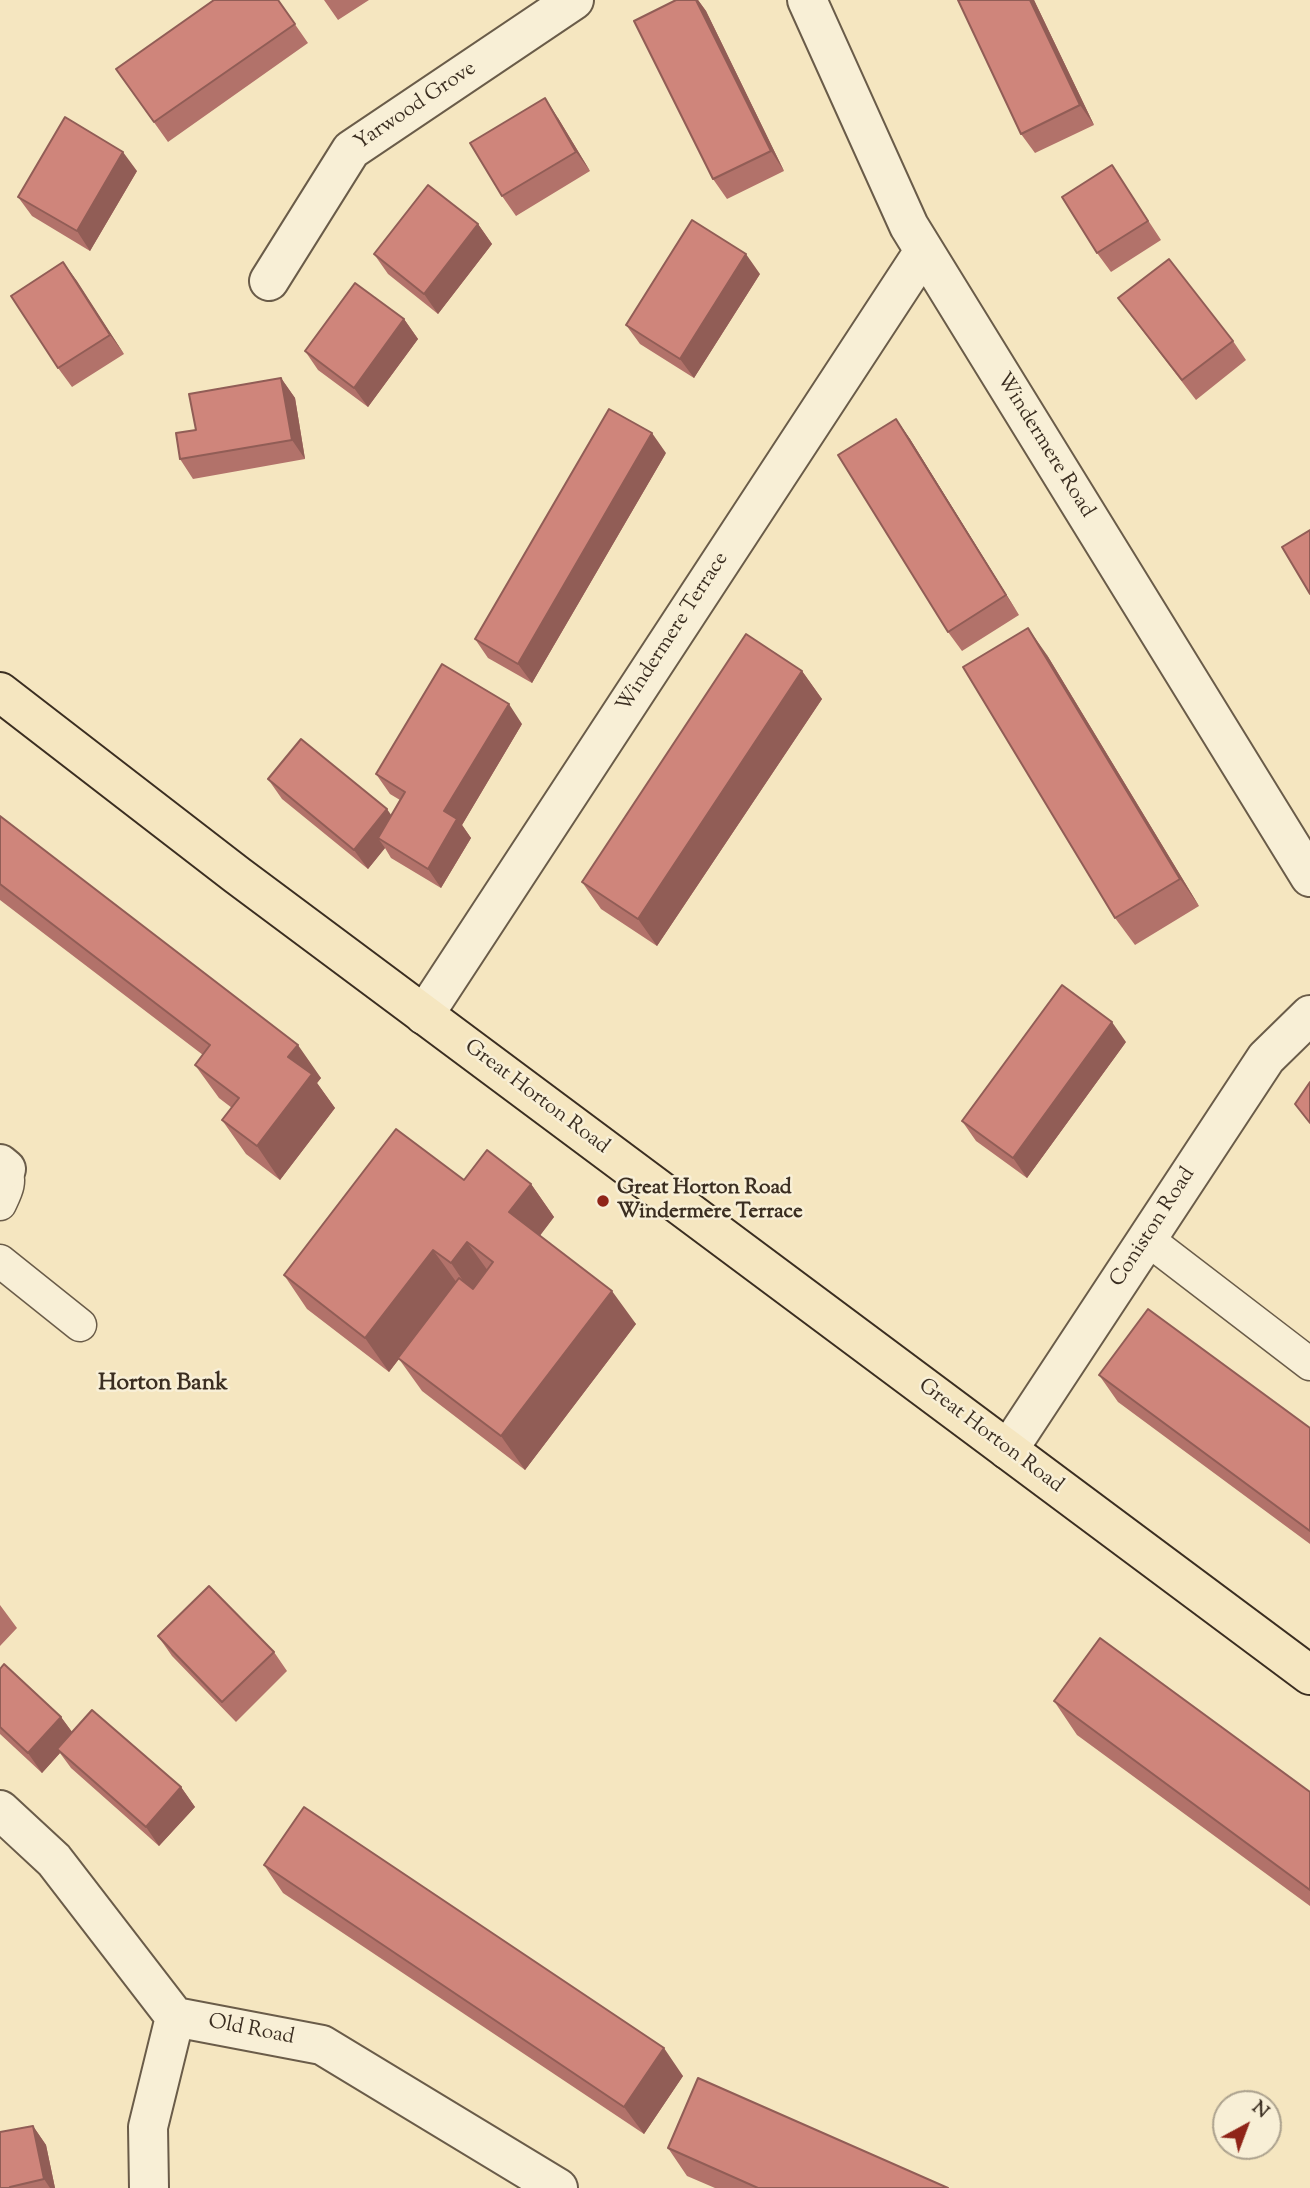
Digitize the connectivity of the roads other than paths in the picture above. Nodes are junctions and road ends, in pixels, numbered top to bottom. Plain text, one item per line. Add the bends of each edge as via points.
1 (574, 0) edge
2 (807, 0) edge
3 (924, 251) junction
4 (269, 281) dead end
5 (0, 692) edge
6 (1310, 877) edge
7 (424, 1015) junction
8 (1310, 1015) edge
9 (1146, 1239) junction
10 (0, 1261) edge
11 (80, 1325) dead end
12 (1310, 1364) edge
13 (1008, 1450) junction
14 (1310, 1675) edge
15 (0, 1810) edge
16 (175, 2017) junction
17 (149, 2188) edge
18 (558, 2188) edge

1 - 4 street, Yarwood Grove via 351,150
2 - 3 street, Windermere Road
3 - 6 street, Windermere Road
3 - 7 street, Windermere Terrace
5 - 7 main road, Great Horton Road
7 - 13 main road, Great Horton Road
8 - 9 street, Coniston Road via 1266,1058
9 - 12 lane
9 - 13 street, Coniston Road
10 - 11 lane
13 - 14 main road, Great Horton Road
15 - 16 street via 54,1860
16 - 17 street via 148,2127
16 - 18 street, Old Road via 322,2045

